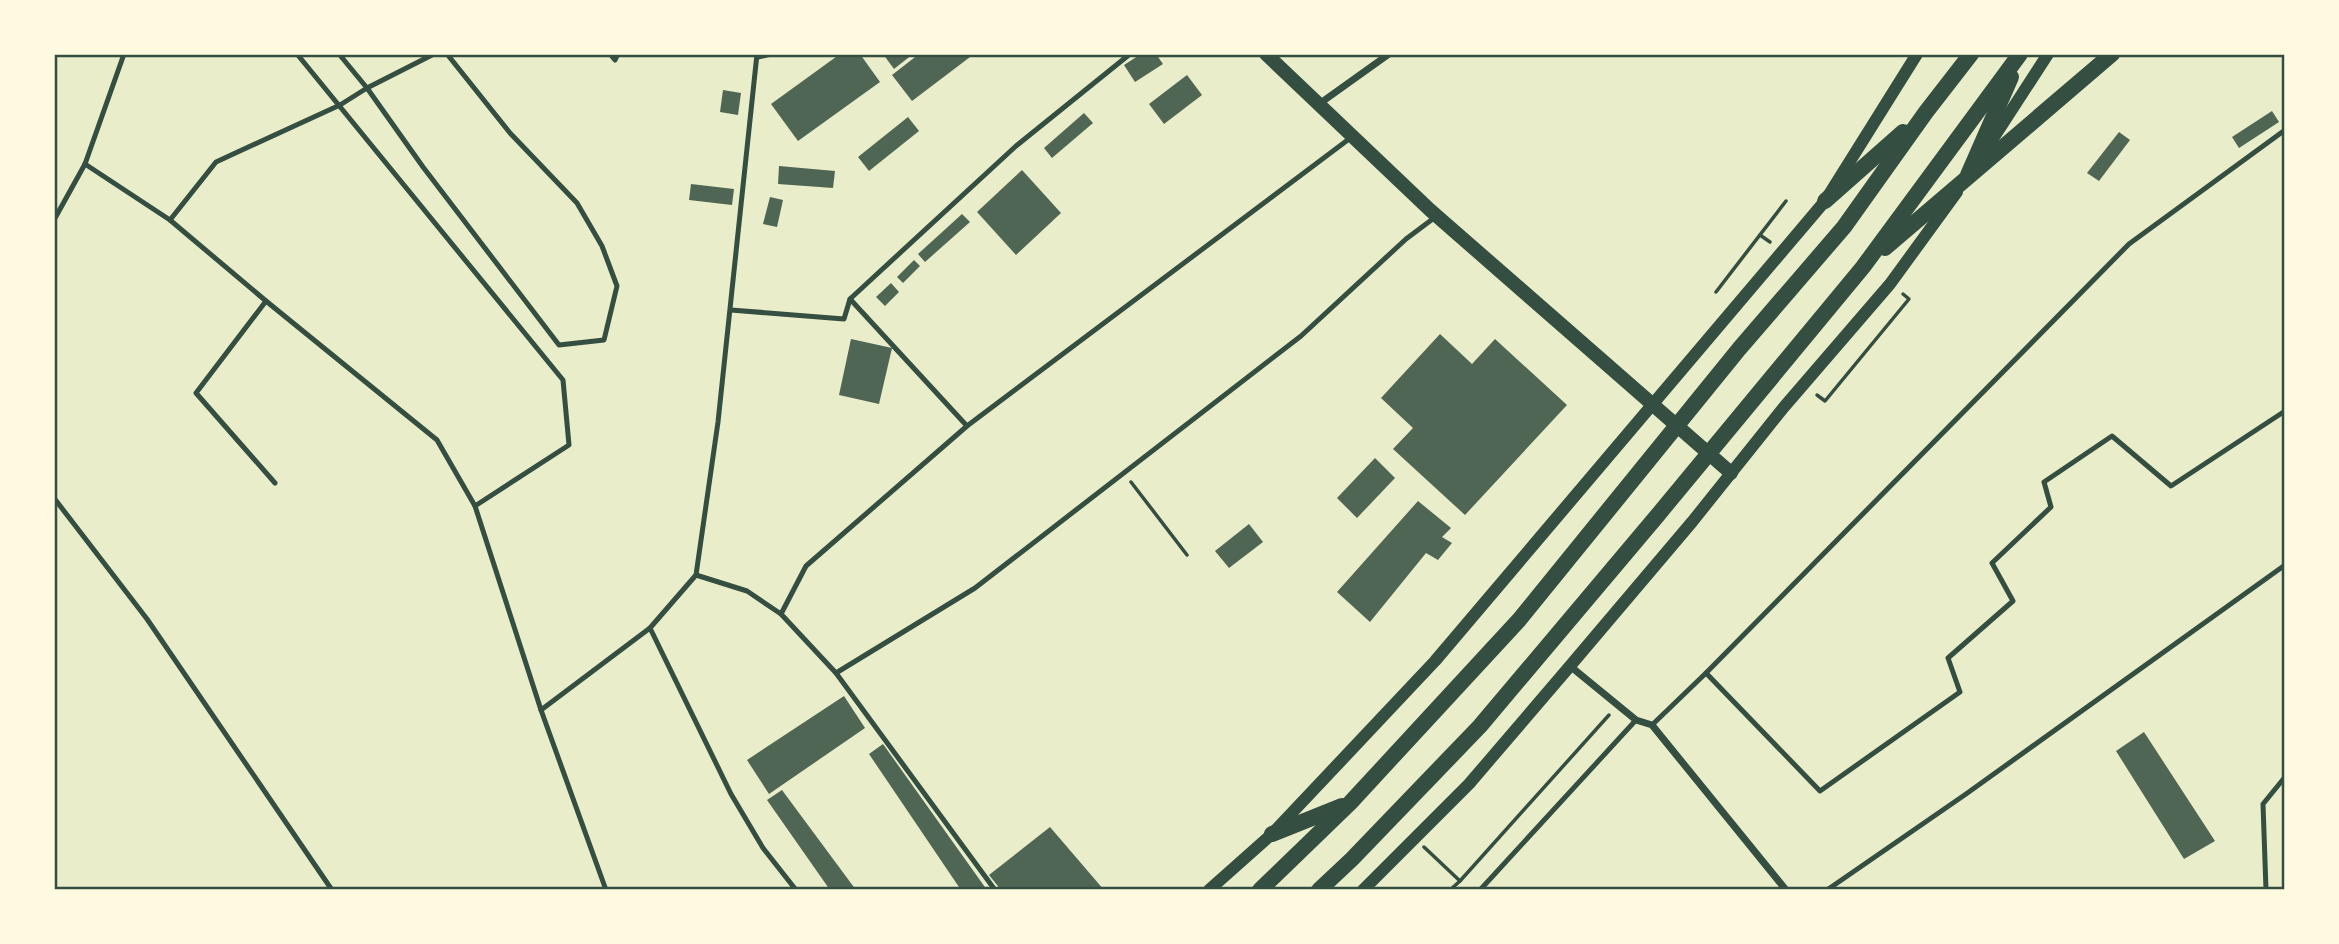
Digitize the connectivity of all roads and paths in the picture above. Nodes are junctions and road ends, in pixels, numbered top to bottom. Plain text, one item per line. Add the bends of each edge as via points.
1 (124, 54) edge
2 (298, 54) edge
3 (339, 54) edge
4 (434, 54) edge
5 (447, 54) edge
6 (610, 54) edge
7 (618, 54) edge
8 (771, 54) edge
9 (1130, 54) edge
10 (1266, 54) edge
11 (1389, 54) edge
12 (1917, 54) edge
13 (1971, 54) edge
14 (2020, 54) edge
15 (2048, 54) edge
16 (2112, 54) edge
17 (757, 56) edge
18 (367, 88) junction
19 (1318, 104) junction
20 (340, 105) junction
21 (1926, 112) junction
22 (2285, 130) edge
23 (1353, 135) junction
24 (85, 164) junction
25 (1965, 181) junction
26 (1786, 201) dead end
27 (1825, 201) junction
28 (1438, 215) junction
29 (54, 219) edge
30 (170, 220) junction
31 (1863, 267) junction
32 (1716, 292) dead end
33 (850, 299) junction
34 (1909, 299) dead end
35 (266, 301) junction
36 (731, 310) junction
37 (1817, 396) dead end
38 (1652, 404) junction
39 (2285, 411) edge
40 (967, 426) junction
41 (1677, 427) junction
42 (1708, 453) junction
43 (1124, 472) junction
44 (1731, 473) junction
45 (275, 483) dead end
46 (54, 498) edge
47 (475, 506) junction
48 (1188, 555) dead end
49 (2285, 565) edge
50 (696, 575) junction
51 (781, 614) junction
52 (650, 628) junction
53 (1570, 666) junction
54 (836, 673) junction
55 (1706, 673) junction
56 (1617, 705) junction
57 (541, 710) junction
58 (1636, 719) junction
59 (1651, 725) junction
60 (2285, 777) edge
61 (1350, 803) junction
62 (1272, 834) junction
63 (1493, 845) dead end
64 (1460, 881) dead end
65 (332, 890) edge
66 (606, 890) edge
67 (796, 890) edge
68 (995, 890) edge
69 (1209, 890) edge
70 (1260, 890) edge
71 (1319, 890) edge
72 (1363, 890) edge
73 (1450, 890) edge
74 (1480, 890) edge
75 (1786, 890) edge
76 (1827, 890) edge
77 (2266, 890) edge

1 - 24 lane
2 - 20 lane
3 - 18 lane
4 - 18 lane
5 - 18 lane via 510,133 578,203 602,246 617,286 604,340 559,345
6 - 7 lane via 615,60
8 - 17 lane
9 - 33 lane via 1016,146
10 - 19 main road
11 - 19 street
12 - 27 street
13 - 21 main road
14 - 25 main road
14 - 31 main road
15 - 25 street
16 - 25 main road
17 - 36 lane
18 - 20 lane
19 - 23 main road
20 - 30 lane via 216,162
20 - 47 lane via 563,380 569,445
21 - 27 main road
21 - 41 main road via 1843,227
22 - 55 lane via 2129,244
23 - 28 main road
23 - 40 lane
24 - 29 lane
24 - 30 lane
25 - 31 main road
25 - 44 street via 1890,284
26 - 32 path
27 - 38 street
28 - 38 main road
28 - 43 lane via 1301,336
30 - 35 lane
31 - 42 main road
33 - 36 lane via 844,319
33 - 40 lane
34 - 37 path via 1825,401
35 - 45 lane via 196,393
35 - 47 lane via 437,440
36 - 50 lane
38 - 41 main road
38 - 62 street via 1435,661
39 - 55 lane via 2171,486 2112,436 2044,482 2051,507 1992,563 2013,601 1948,658 1960,692 1820,791
40 - 51 lane via 806,566
41 - 42 main road
41 - 61 main road via 1519,620
42 - 44 main road
42 - 71 main road via 1480,726
43 - 48 path
43 - 54 lane via 975,588
44 - 53 street
46 - 65 lane via 147,619
47 - 57 lane
49 - 76 lane
50 - 51 lane via 747,590
50 - 52 lane
51 - 54 lane
52 - 57 lane
52 - 67 lane via 731,794 763,848
53 - 56 street
53 - 72 street via 1469,784
54 - 68 lane
55 - 59 lane
56 - 58 street
56 - 63 path
57 - 66 lane
58 - 59 street
58 - 74 lane
59 - 75 street
60 - 77 lane via 2263,804
61 - 62 main road
61 - 70 main road
62 - 69 street
64 - 73 path

